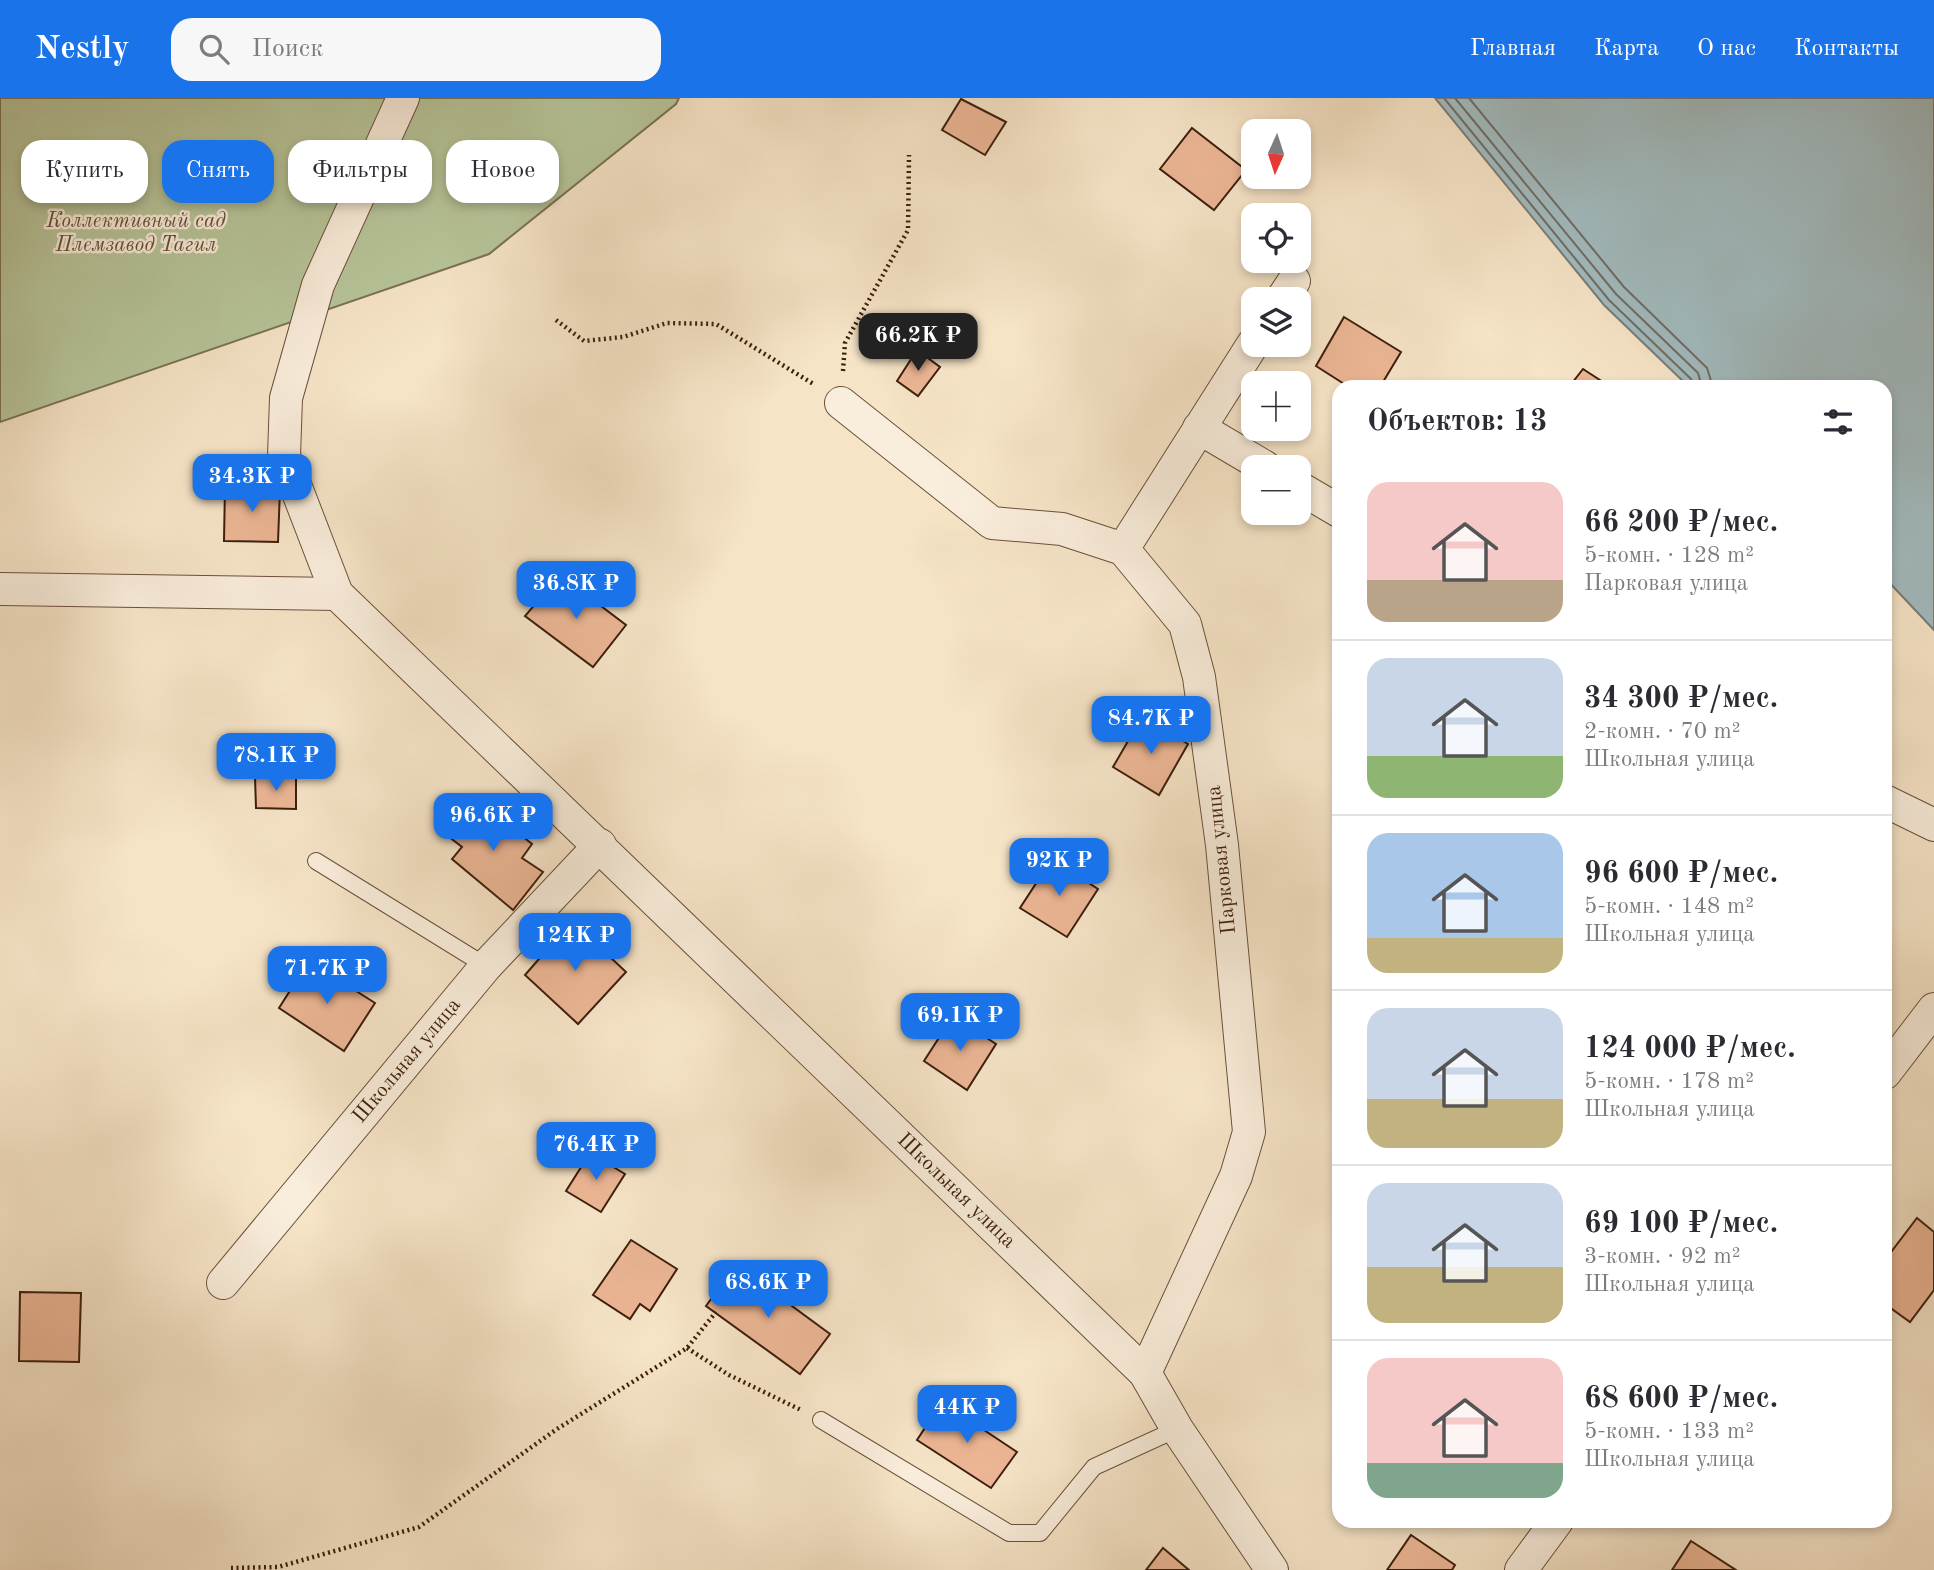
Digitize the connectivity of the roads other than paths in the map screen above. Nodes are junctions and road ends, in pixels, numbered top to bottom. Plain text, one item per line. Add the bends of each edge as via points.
1 (403, 98) edge
2 (1245, 357) edge
3 (841, 403) road end
4 (1199, 428) junction
5 (1245, 455) edge
6 (1311, 495) edge
7 (1332, 507) edge
8 (1123, 549) junction
9 (0, 589) edge
10 (337, 594) junction
11 (1892, 804) edge
12 (1934, 825) edge
13 (600, 845) junction
14 (316, 860) dead end
15 (486, 966) junction
16 (1934, 1009) edge
17 (1892, 1064) edge
18 (223, 1283) dead end
19 (1145, 1373) junction
20 (821, 1420) road end
21 (1177, 1429) junction
22 (1552, 1528) edge
23 (1272, 1570) edge
24 (1521, 1570) edge

1 - 10 street via 318,285 286,398 284,456
2 - 4 street
3 - 8 street via 992,523 1062,528
4 - 5 street
4 - 8 street
6 - 7 street
8 - 19 street, Парковая улица via 1185,624 1199,677 1222,845 1249,1132 1236,1177
9 - 10 street
10 - 13 street, Школьная улица
11 - 12 street
13 - 15 street, Школьная улица
13 - 19 street, Школьная улица
14 - 15 lane
15 - 18 street, Школьная улица
16 - 17 street
19 - 21 street, Школьная улица
20 - 21 lane via 1009,1533 1040,1533 1094,1467
21 - 23 street, Школьная улица
22 - 24 street

